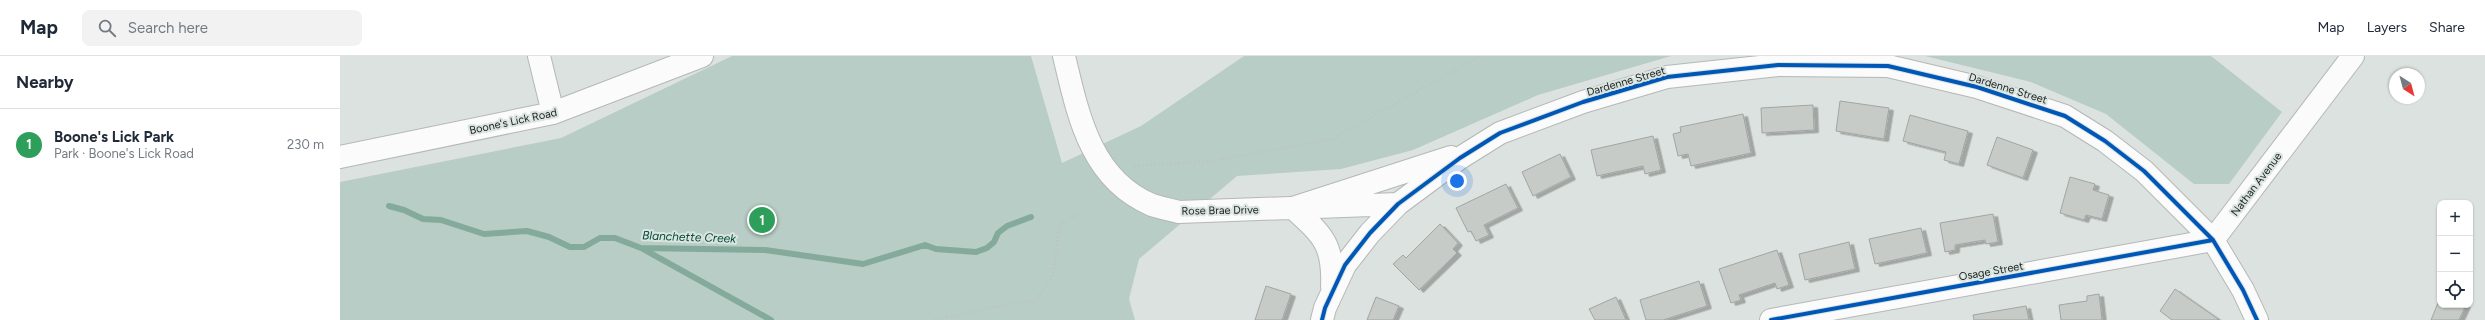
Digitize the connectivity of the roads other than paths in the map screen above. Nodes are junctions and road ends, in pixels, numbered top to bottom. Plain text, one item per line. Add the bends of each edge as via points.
1 (539, 56) edge
2 (702, 56) edge
3 (1064, 56) edge
4 (2353, 56) edge
5 (553, 113) junction
6 (1472, 151) junction
7 (340, 157) edge
8 (1398, 204) junction
9 (1293, 208) junction
10 (2213, 240) junction
11 (1331, 294) junction
12 (1322, 320) edge
13 (1771, 320) edge
14 (2257, 320) edge

1 - 5 street
2 - 5 street, Boone's Lick Road
3 - 9 street, Rose Brae Drive via 1083,127 1100,163 1116,181 1131,192 1152,205 1179,212
4 - 10 street, Nathan Avenue
5 - 7 street, Boone's Lick Road
6 - 8 street, Dardenne Street
6 - 9 street
6 - 10 street, Dardenne Street via 1500,133 1583,102 1667,77 1778,65 1888,66 1977,87 2065,116 2106,141 2144,171
8 - 9 street, Rose Brae Drive
8 - 11 street, Dardenne Street via 1370,233 1345,265
9 - 11 street via 1315,228 1327,244 1332,259
10 - 13 street, Osage Street
10 - 14 street via 2243,290
11 - 12 street, Dardenne Street

